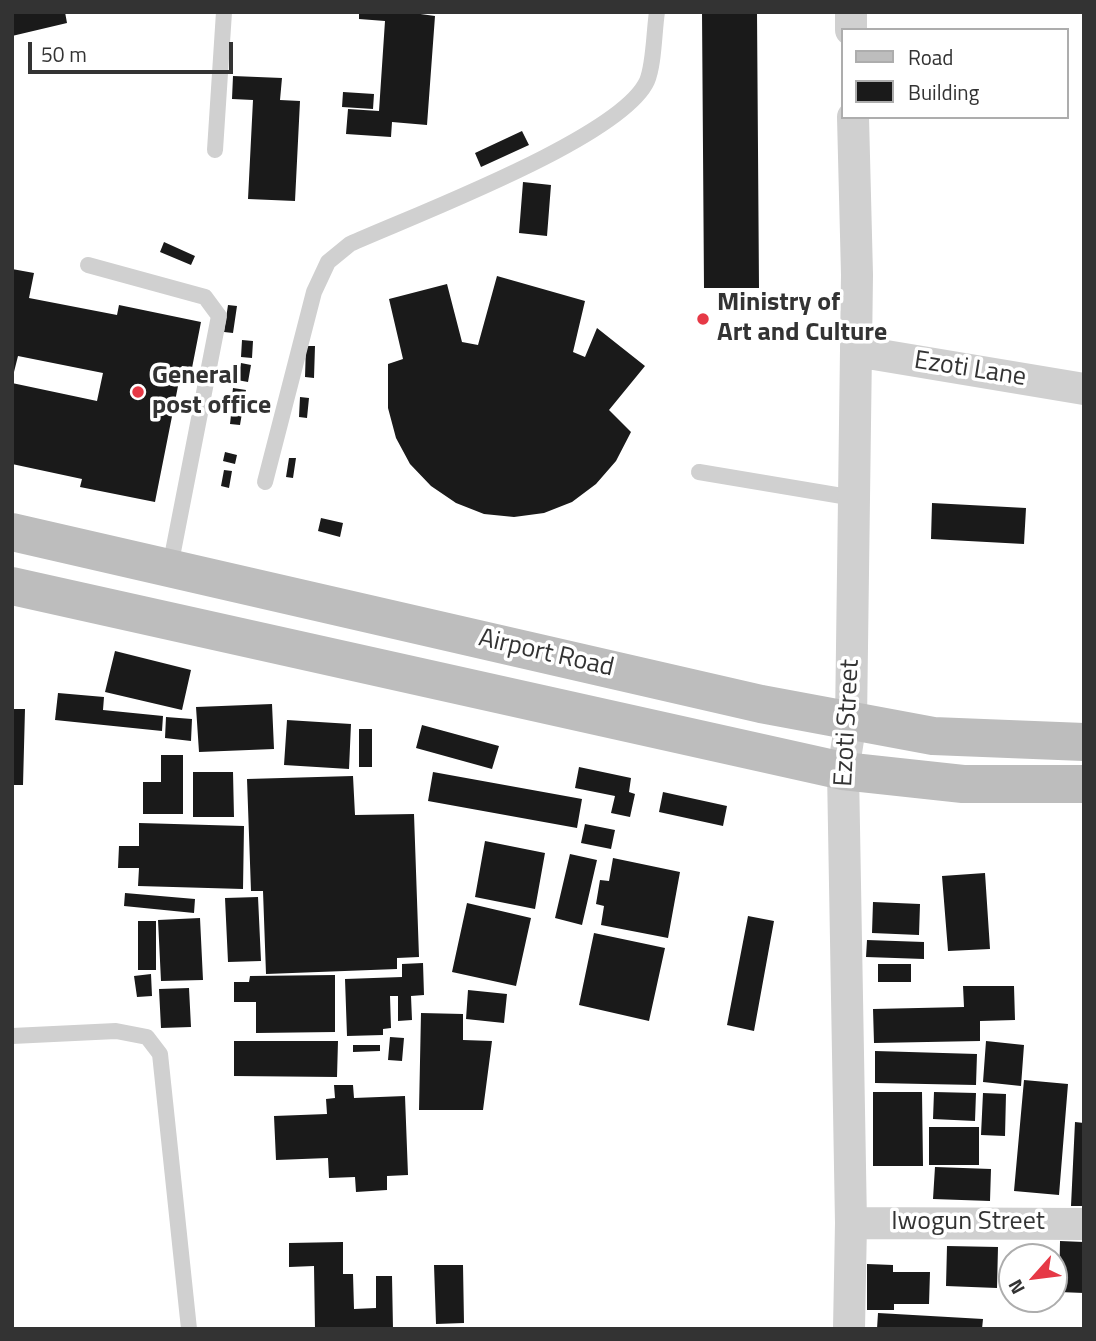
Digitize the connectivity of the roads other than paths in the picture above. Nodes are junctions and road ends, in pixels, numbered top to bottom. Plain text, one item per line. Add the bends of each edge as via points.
1 (224, 12) edge
2 (657, 12) edge
3 (853, 119) edge
4 (215, 150) dead end
5 (88, 265) dead end
6 (856, 351) junction
7 (1084, 390) edge
8 (699, 472) dead end
9 (265, 482) dead end
10 (854, 498) junction
11 (12, 532) edge
12 (170, 567) junction
13 (12, 586) edge
14 (850, 720) junction
15 (1084, 742) edge
16 (843, 771) junction
17 (1084, 784) edge
18 (12, 1036) edge
19 (851, 1223) junction
20 (1084, 1224) edge
21 (189, 1329) edge
22 (849, 1329) edge

1 - 4 lane
2 - 9 lane via 648,80 630,104 564,148 349,244 328,262 314,292
3 - 6 street, Ezoti Street
5 - 12 lane via 205,298 219,316
6 - 7 street, Ezoti Lane
6 - 10 street, Ezoti Street
8 - 10 lane
10 - 14 street, Ezoti Street
11 - 12 main road, Airport Road
12 - 14 main road, Airport Road via 761,704
13 - 16 main road, Airport Road
14 - 15 main road, Airport Road via 933,736
14 - 16 street, Ezoti Street
16 - 17 main road, Airport Road via 962,784
16 - 19 street, Ezoti Street
18 - 21 lane via 116,1031 147,1037 160,1054
19 - 20 street, Iwogun Street
19 - 22 street, Ezoti Street

